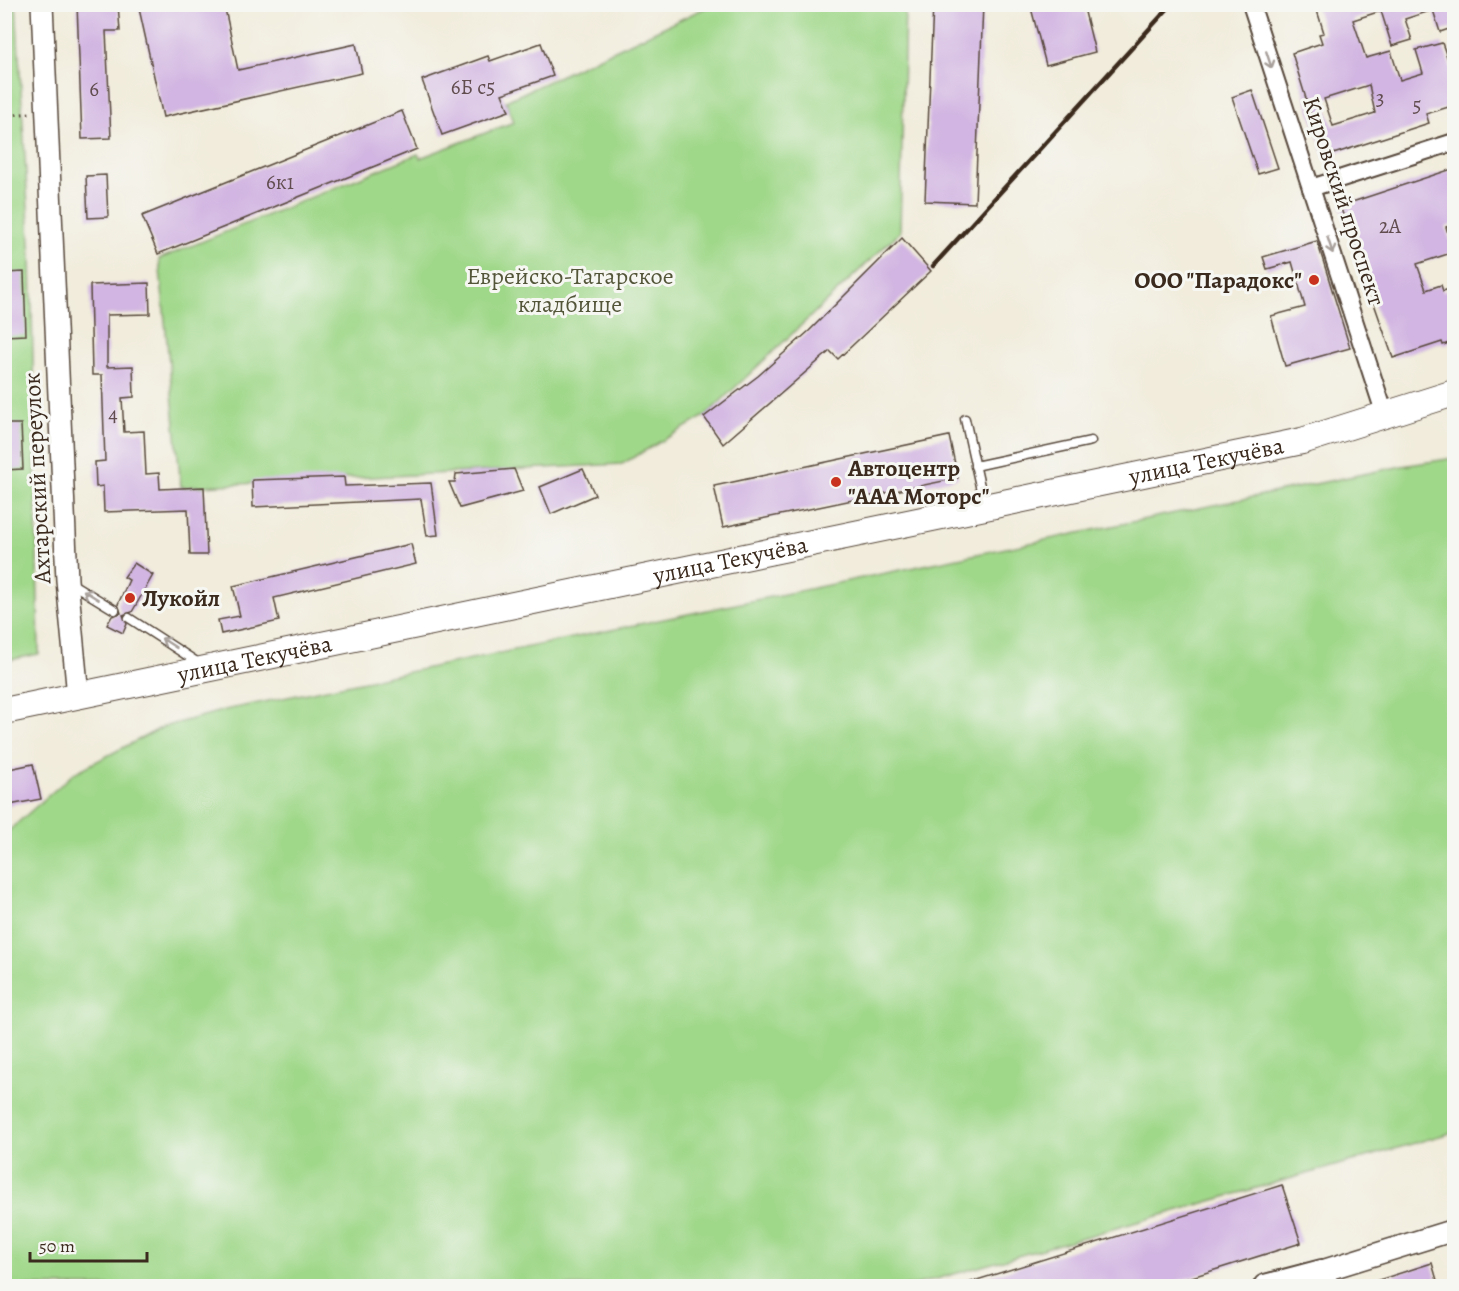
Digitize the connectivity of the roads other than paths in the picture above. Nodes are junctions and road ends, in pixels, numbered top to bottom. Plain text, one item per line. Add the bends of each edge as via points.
1 (42, 4) edge
2 (1251, 4) edge
3 (1455, 142) edge
4 (1311, 188) junction
5 (1455, 393) edge
6 (1385, 415) junction
7 (965, 419) dead end
8 (1091, 441) dead end
9 (975, 466) junction
10 (984, 508) junction
11 (66, 580) junction
12 (115, 610) dead end
13 (129, 618) dead end
14 (208, 669) junction
15 (78, 696) junction
16 (4, 711) edge
17 (1455, 1230) edge
18 (1325, 1279) edge
19 (1264, 1287) edge

1 - 11 street, Ахтарский переулок
2 -> 4 street, Кировский проспект
3 - 4 street
4 -> 6 street, Кировский проспект
5 - 6 main road, улица Текучёва
6 - 10 main road, улица Текучёва via 1302,441
7 - 9 lane
8 - 9 lane
9 - 10 lane
10 - 14 main road, улица Текучёва
12 -> 11 lane
11 - 15 street, Ахтарский переулок
14 -> 13 lane
14 - 15 main road, улица Текучёва
15 - 16 main road, улица Текучёва
17 - 18 street
18 - 19 main road

